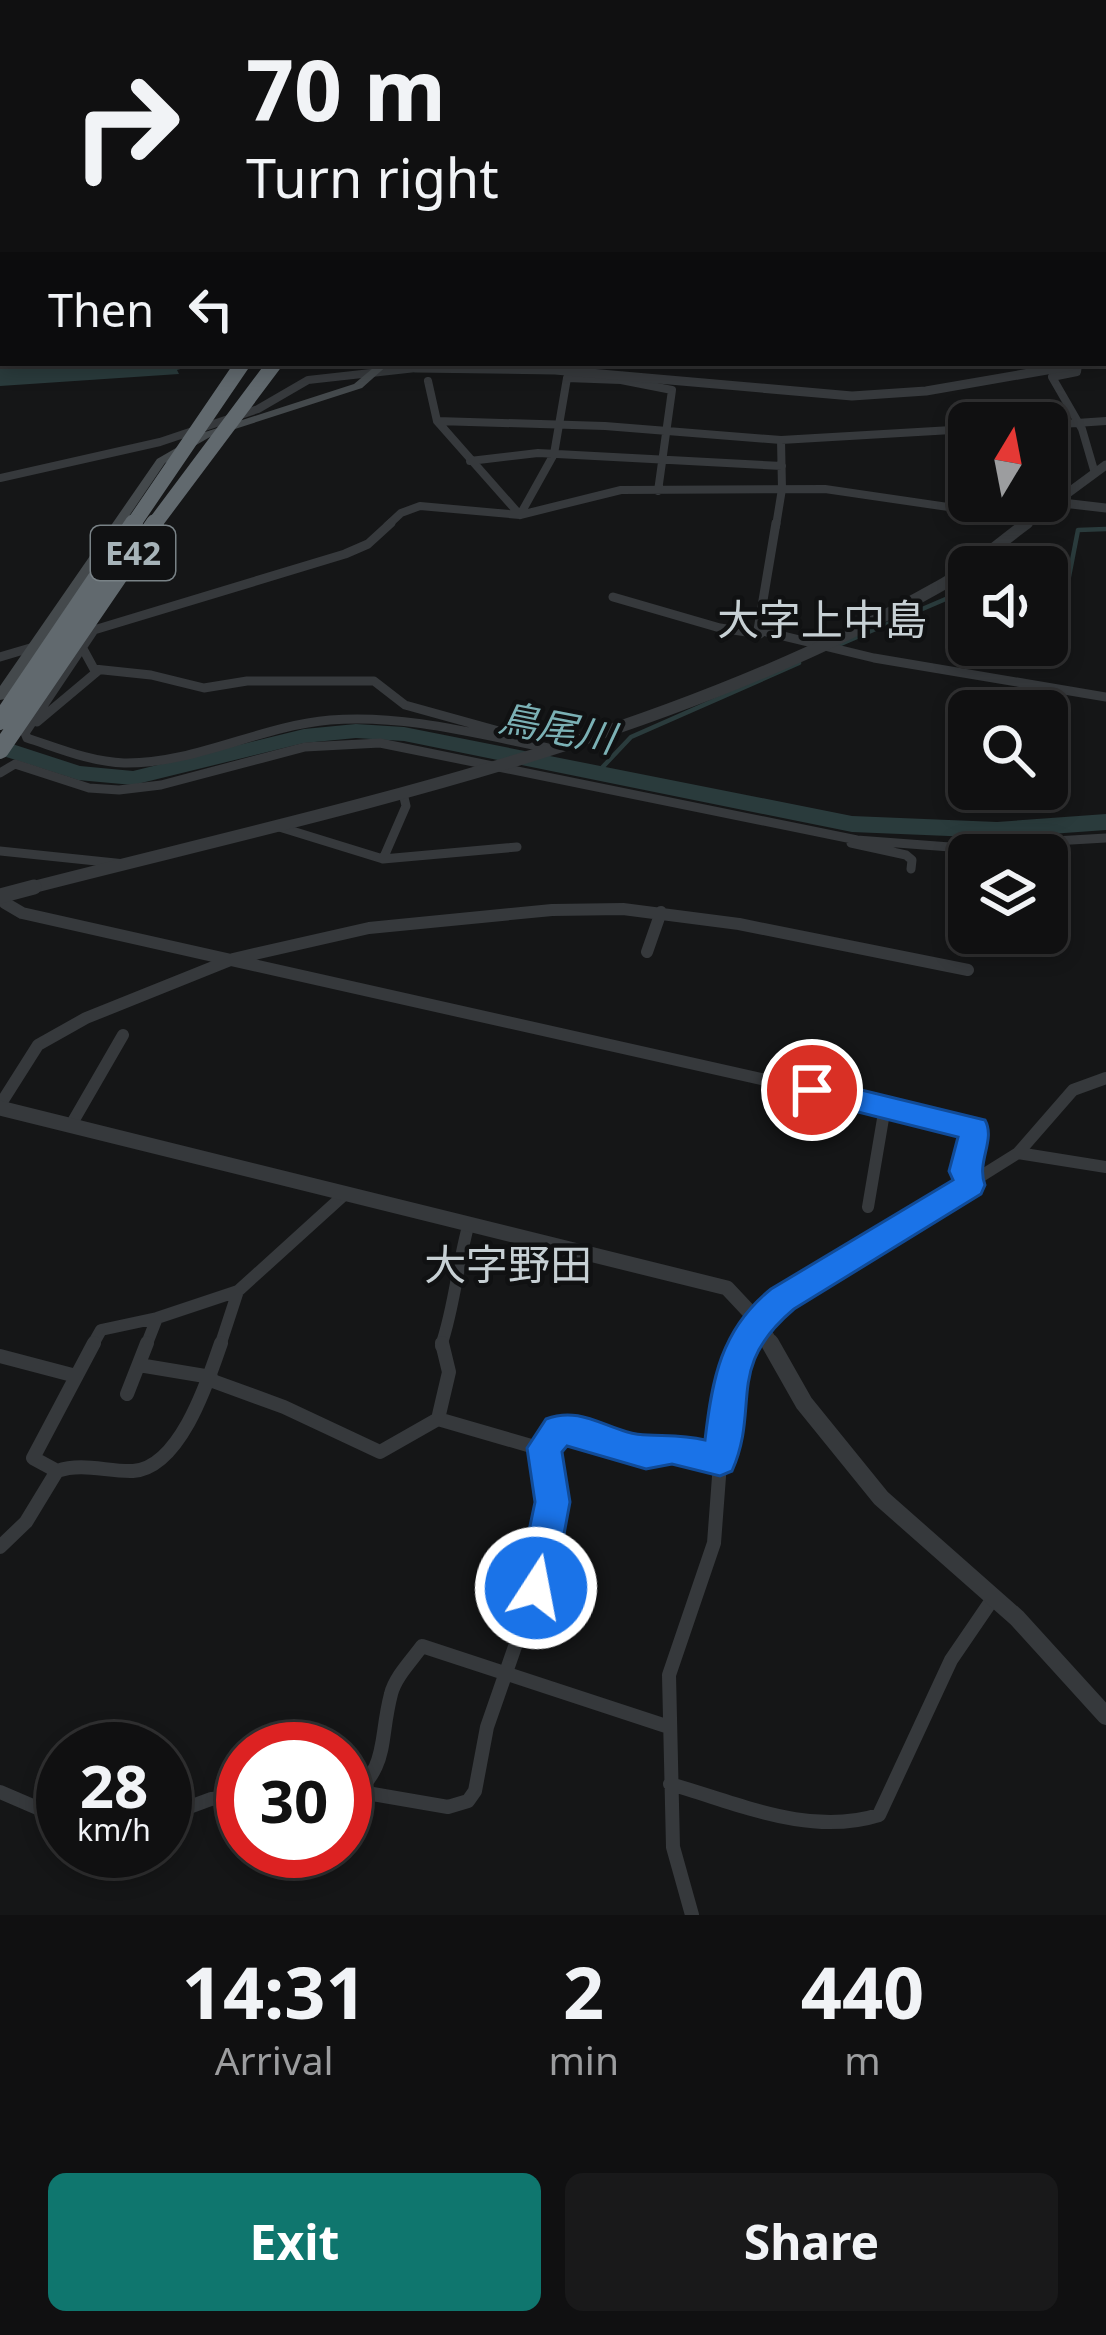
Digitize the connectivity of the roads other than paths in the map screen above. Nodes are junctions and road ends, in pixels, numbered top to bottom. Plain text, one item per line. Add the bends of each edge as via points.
1 (241, 366) edge
2 (273, 366) edge
3 (383, 366) edge
4 (1070, 366) edge
5 (1082, 366) edge
6 (416, 368) joint
7 (622, 378) junction
8 (428, 381) dead end
9 (437, 421) junction
10 (1106, 421) edge
11 (1068, 423) edge
12 (1078, 423) junction
13 (559, 424) junction
14 (666, 430) junction
15 (948, 430) edge
16 (782, 440) junction
17 (554, 454) junction
18 (470, 460) junction
19 (662, 460) junction
20 (782, 466) junction
21 (1100, 467) edge
22 (0, 478) edge
23 (782, 489) junction
24 (658, 490) junction
25 (1068, 491) edge
26 (1068, 504) edge
27 (1106, 508) edge
28 (948, 511) edge
29 (520, 515) junction
30 (1026, 522) edge
31 (613, 597) dead end
32 (94, 630) junction
33 (766, 635) junction
34 (826, 645) junction
35 (33, 647) junction
36 (82, 647) junction
37 (0, 657) edge
38 (99, 670) junction
39 (0, 696) edge
40 (1106, 697) edge
41 (0, 722) edge
42 (30, 726) junction
43 (0, 750) edge
44 (556, 750) junction
45 (502, 766) junction
46 (0, 773) edge
47 (403, 794) junction
48 (276, 826) junction
49 (1106, 838) edge
50 (849, 839) junction
51 (517, 847) dead end
52 (0, 851) edge
53 (383, 860) junction
54 (125, 864) junction
55 (910, 869) dead end
56 (2, 895) edge
57 (661, 912) junction
58 (646, 952) dead end
59 (232, 959) junction
60 (968, 970) dead end
61 (123, 1035) dead end
62 (1106, 1078) edge
63 (0, 1106) edge
64 (885, 1107) junction
65 (71, 1125) junction
66 (1018, 1154) junction
67 (1106, 1168) edge
68 (970, 1185) junction
69 (345, 1194) junction
70 (868, 1208) dead end
71 (469, 1223) junction
72 (238, 1291) junction
73 (157, 1318) junction
74 (757, 1320) junction
75 (0, 1356) edge
76 (140, 1365) junction
77 (76, 1376) junction
78 (211, 1378) junction
79 (128, 1394) dead end
80 (438, 1419) junction
81 (544, 1448) junction
82 (720, 1460) junction
83 (57, 1471) junction
84 (0, 1547) edge
85 (994, 1596) junction
86 (506, 1676) junction
87 (1106, 1716) edge
88 (669, 1727) junction
89 (372, 1769) edge
90 (670, 1784) junction
91 (0, 1792) edge
92 (372, 1794) edge
93 (36, 1807) edge
94 (692, 1915) edge

1 - 41 highway, E42, bridge
2 - 43 highway, E42, bridge
3 - 6 street
3 - 22 street via 308,380 258,409 160,442
3 - 35 main road via 350,390 206,434 167,455
4 - 7 street via 874,396
5 - 12 street via 1052,377
6 - 7 street
7 - 13 street via 568,378
7 - 14 street via 670,387
8 - 9 street
9 - 13 street
9 - 18 street
10 - 12 street
11 - 12 street
12 - 21 street
13 - 14 street
13 - 17 street
14 - 16 street
14 - 19 street
15 - 16 street
16 - 20 street
17 - 18 street
17 - 19 street
17 - 29 street
18 - 29 street
19 - 20 street
19 - 24 street
20 - 23 street
21 - 25 street
23 - 24 street
23 - 28 street
23 - 33 street via 757,626
24 - 29 street via 605,493
26 - 27 street
29 - 32 street via 412,507 374,541 345,554
30 - 34 street via 941,586
31 - 33 street
32 - 35 street
32 - 36 street
33 - 34 street
34 - 40 street
34 - 44 street
35 - 37 street
35 - 39 main road
36 - 38 street
36 - 42 street
38 - 42 street
38 - 44 street via 204,688 374,681 405,705
42 - 44 street via 27,738 121,763 308,722 365,718
44 - 45 street
45 - 46 street via 369,742 305,747 135,789 89,788 15,764
45 - 47 street
45 - 50 street
47 - 48 street
47 - 53 street via 406,806
48 - 53 street
48 - 54 street
49 - 50 street via 950,847
50 - 55 street via 906,855
51 - 53 street
52 - 54 street
54 - 56 street
56 - 59 street via 22,913
57 - 58 street
57 - 59 street via 582,908 421,921
57 - 60 street
59 - 63 street via 47,1038
59 - 64 street
61 - 65 street
62 - 66 street via 1072,1090
63 - 65 street
64 - 68 street via 975,1129 964,1171
64 - 70 street
65 - 69 street
66 - 67 street
66 - 68 street
68 - 74 street
69 - 71 street
69 - 72 street
71 - 74 street via 718,1285
71 - 80 street via 441,1347 449,1372
72 - 73 street
72 - 78 street
73 - 76 street
73 - 77 street via 101,1330
74 - 82 street via 730,1370
74 - 85 street via 804,1403 881,1498
75 - 77 street
76 - 78 street
76 - 79 street
77 - 83 street via 33,1458
78 - 80 street via 380,1452
78 - 83 street via 148,1469
80 - 81 street
81 - 82 street via 568,1427 646,1452 672,1448
81 - 86 street via 552,1502 536,1588
82 - 88 street via 714,1543 671,1659
83 - 84 street
85 - 87 street
85 - 90 street via 950,1660 879,1815 809,1824
86 - 88 street
86 - 89 street via 422,1646 391,1690 387,1738
86 - 92 street via 468,1801 448,1807
88 - 90 street
90 - 94 street via 678,1876
91 - 93 street

